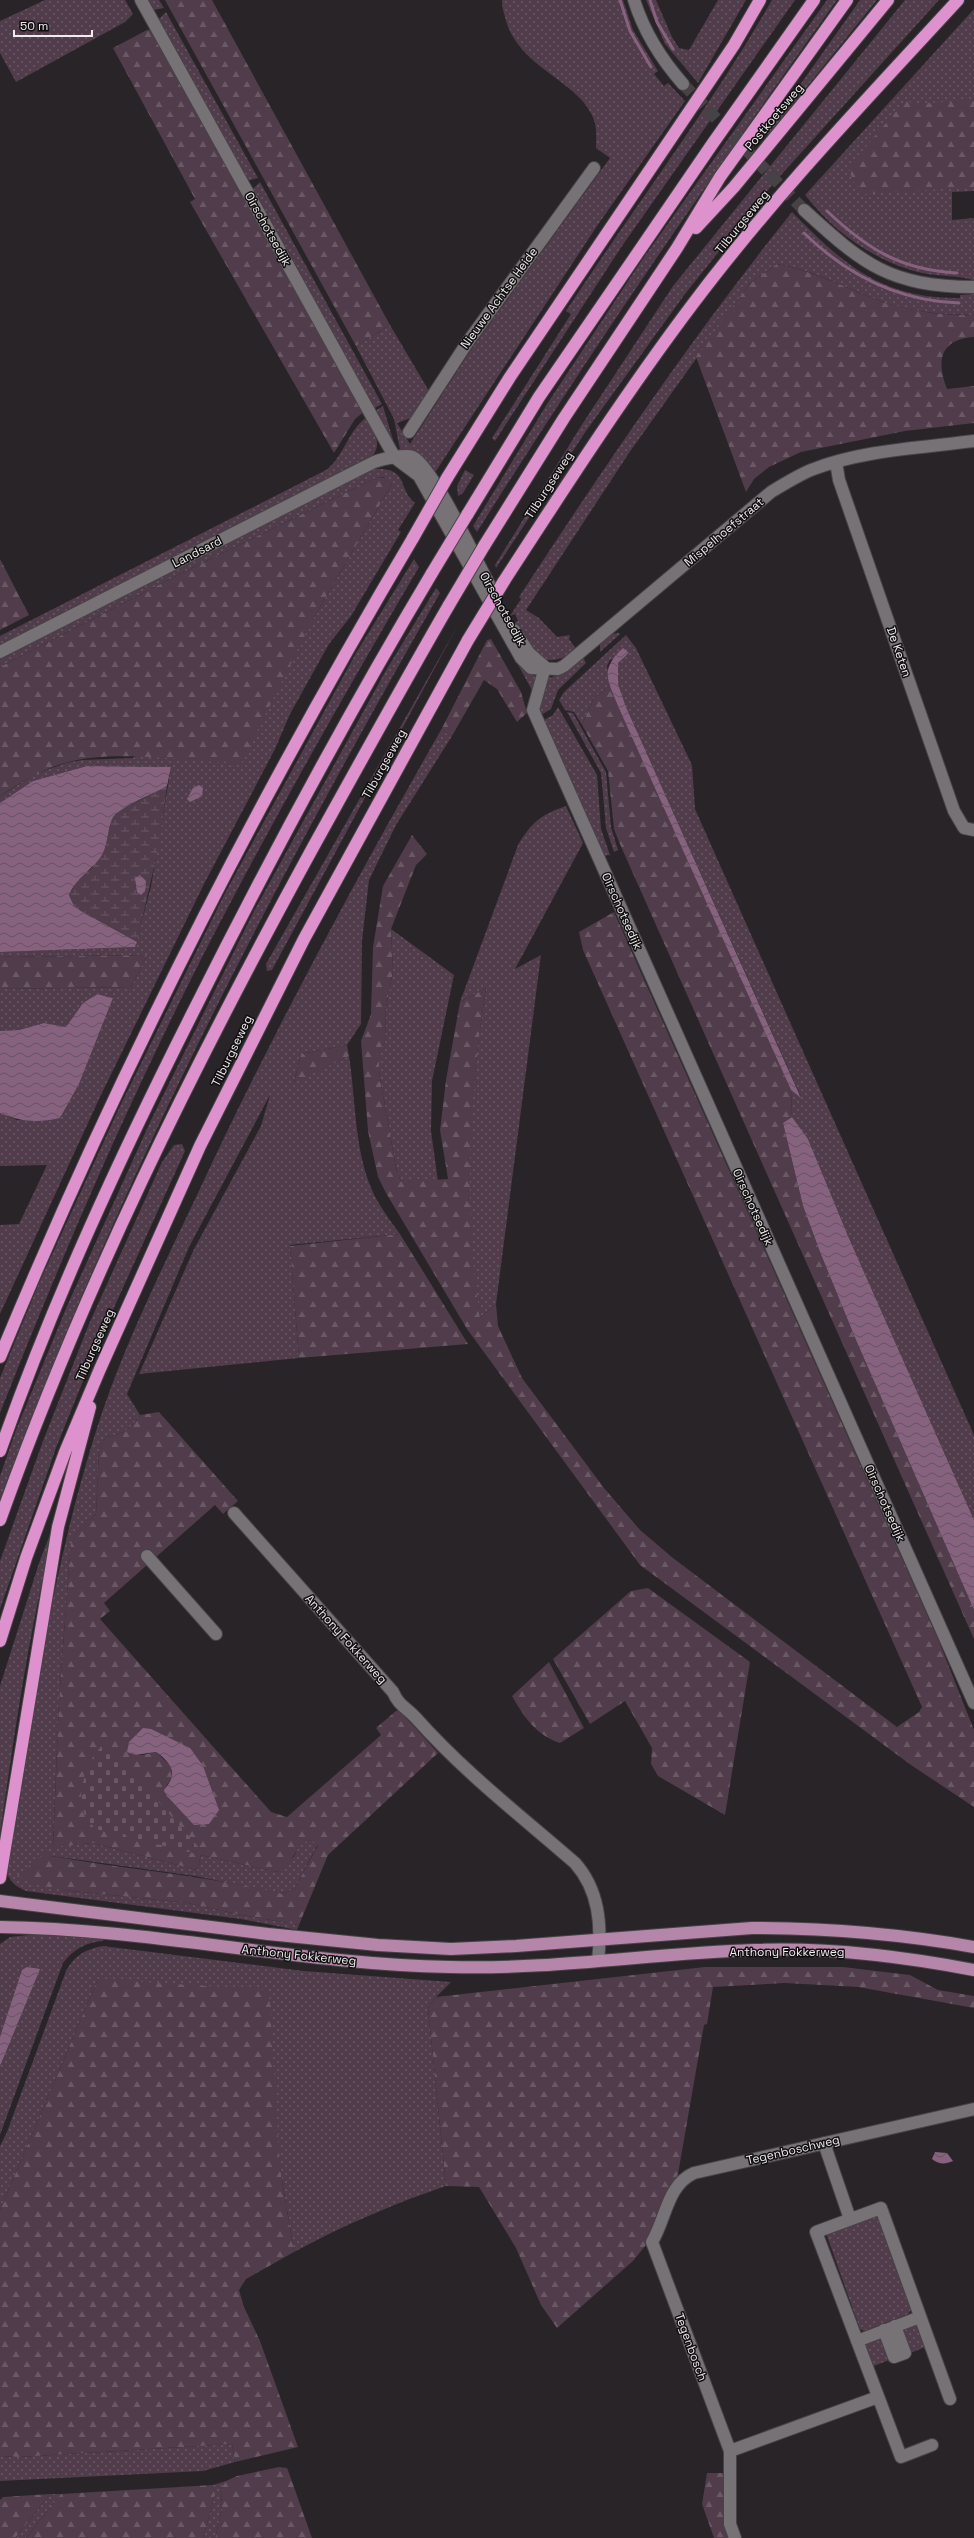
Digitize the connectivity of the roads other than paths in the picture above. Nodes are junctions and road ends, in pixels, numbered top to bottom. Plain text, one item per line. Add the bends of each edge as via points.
1 (142, 0) edge
2 (634, 0) edge
3 (760, 0) edge
4 (814, 0) edge
5 (848, 0) edge
6 (888, 0) edge
7 (958, 0) edge
8 (684, 84) tunnel mouth
9 (594, 168) dead end
10 (804, 210) tunnel mouth
11 (678, 248) junction
12 (974, 287) edge
13 (409, 432) dead end
14 (974, 441) edge
15 (396, 458) junction
16 (836, 462) junction
17 (0, 652) edge
18 (545, 668) junction
19 (974, 830) edge
20 (17, 1315) junction
21 (0, 1341) edge
22 (0, 1357) edge
23 (100, 1369) junction
24 (0, 1451) edge
25 (234, 1513) dead end
26 (0, 1520) edge
27 (147, 1556) dead end
28 (216, 1634) dead end
29 (0, 1641) edge
30 (974, 1703) edge
31 (0, 1878) edge
32 (0, 1901) edge
33 (0, 1927) edge
34 (597, 1940) junction
35 (974, 1947) edge
36 (598, 1961) junction
37 (974, 1970) edge
38 (974, 2109) edge
39 (824, 2143) junction
40 (850, 2219) junction
41 (652, 2242) joint
42 (920, 2317) junction
43 (857, 2341) junction
44 (878, 2397) junction
45 (950, 2399) dead end
46 (932, 2445) dead end
47 (730, 2451) junction
48 (735, 2538) edge

1 - 15 street, Oirschotsedijk
2 - 8 street via 647,34 662,58
3 - 20 highway, bridge via 734,45 514,370 447,478 348,648 216,890 111,1103
4 - 24 highway, bridge via 699,163 540,397 376,667 245,907 140,1118 57,1300
5 - 11 highway, Tilburgseweg via 720,177
6 - 11 highway, Postkoetsweg via 734,187
7 - 23 highway, Tilburgseweg, bridge via 811,162 693,304 594,442 504,581 468,640 300,946 200,1146
9 - 13 street, Nieuwe Achtse Heide via 467,343
10 - 12 street via 843,246 886,274 917,283
11 - 26 highway, Tilburgseweg, bridge via 564,418 449,605 403,684 198,1063 80,1317
14 - 16 street, Mispelhoefstraat via 867,455
15 - 17 street, Landsard via 374,462
15 - 18 street, Oirschotsedijk via 413,458 430,476 514,629 529,653
16 - 18 street, Mispelhoefstraat via 811,470 771,492 564,666 558,669
16 - 19 street, De Keten via 839,480 954,811 964,828
18 - 30 street, Oirschotsedijk via 533,710
20 - 21 highway
20 - 22 highway
23 - 29 highway, Tilburgseweg via 59,1466
23 - 31 highway via 58,1527
25 - 34 street, Anthony Fokkerweg via 393,1692 398,1703 408,1710 446,1751 575,1863 588,1880 592,1897 598,1906
27 - 28 street
32 - 34 main road, Anthony Fokkerweg via 378,1945 451,1949
33 - 36 main road, Anthony Fokkerweg via 98,1931 305,1957 418,1966 503,1966
34 - 35 main road, Anthony Fokkerweg via 752,1928 797,1928 876,1932
34 - 36 street, Anthony Fokkerweg
36 - 37 main road, Anthony Fokkerweg via 753,1950 824,1950 907,1957
38 - 39 street, Tegenboschweg
39 - 40 street
39 - 41 street, Tegenboschweg via 694,2173 683,2178 676,2186
40 - 42 street via 880,2208
40 - 43 street via 816,2232
41 - 47 street, Tegenbosch
42 - 43 street
42 - 45 street
43 - 44 street
44 - 46 street via 901,2457
44 - 47 street
47 - 48 street, Tegenbosch via 730,2524

